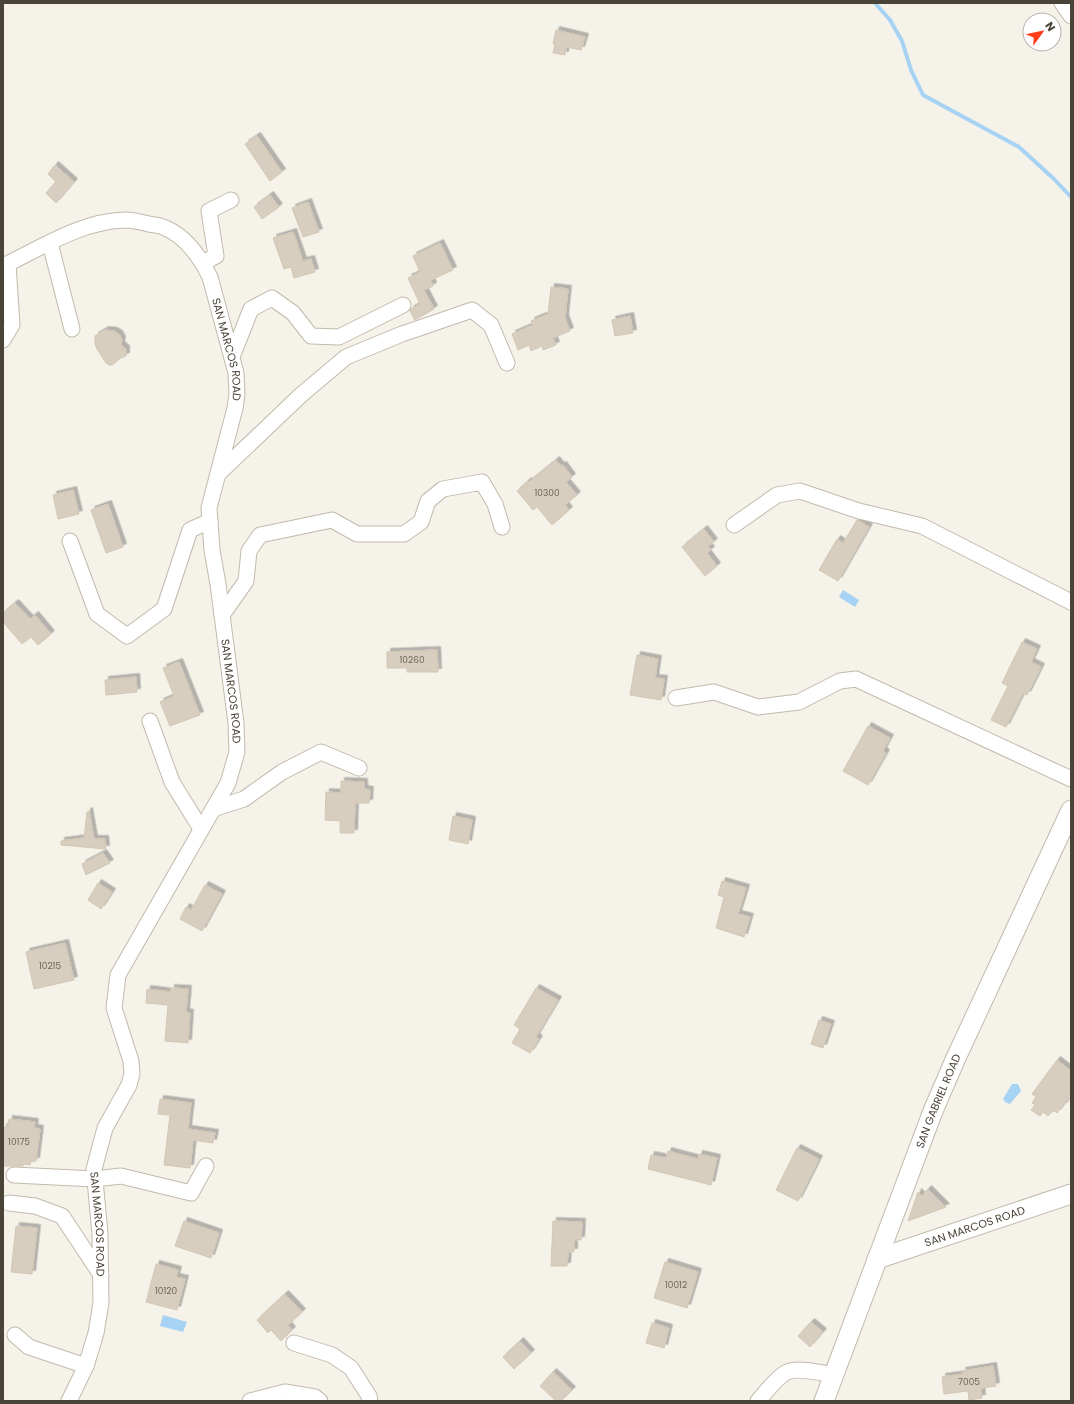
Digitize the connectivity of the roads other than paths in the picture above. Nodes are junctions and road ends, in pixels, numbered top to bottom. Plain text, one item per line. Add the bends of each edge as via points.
1 (1062, 3) edge
2 (1071, 15) edge
3 (231, 200) dead end
4 (50, 243) junction
5 (203, 263) junction
6 (6, 265) edge
7 (403, 304) dead end
8 (72, 329) dead end
9 (3, 340) edge
10 (232, 357) junction
11 (507, 363) dead end
12 (218, 474) junction
13 (210, 521) junction
14 (734, 525) dead end
15 (502, 527) dead end
16 (70, 541) dead end
17 (1071, 602) edge
18 (222, 615) junction
19 (676, 698) dead end
20 (150, 721) dead end
21 (359, 768) dead end
22 (1071, 779) edge
23 (212, 809) junction
24 (1071, 810) edge
25 (201, 829) junction
26 (206, 1166) dead end
27 (14, 1176) dead end
28 (95, 1179) junction
29 (1071, 1194) edge
30 (9, 1203) dead end
31 (878, 1259) junction
32 (101, 1275) junction
33 (15, 1335) dead end
34 (294, 1343) dead end
35 (86, 1366) junction
36 (833, 1375) junction
37 (69, 1401) edge
38 (250, 1401) edge
39 (320, 1401) edge
40 (370, 1401) edge
41 (758, 1401) edge
42 (824, 1401) edge

1 - 2 street
3 - 5 street via 209,211 216,256
4 - 5 street, SAN MARCOS ROAD via 104,222 135,220 164,227 184,240
4 - 6 street, SAN MARCOS ROAD
4 - 8 street
5 - 10 street, SAN MARCOS ROAD via 210,277
6 - 9 street via 12,325
7 - 10 street via 339,337 311,336 293,313 272,298 251,309
10 - 12 street, SAN MARCOS ROAD via 236,373 236,394
11 - 12 street via 491,325 472,310 402,334 346,357 301,395
12 - 13 street, SAN MARCOS ROAD via 209,508
13 - 16 street via 190,530 164,609 127,636 97,614
13 - 18 street, SAN MARCOS ROAD
14 - 17 street via 777,495 800,491 859,511 922,526
15 - 18 street via 495,504 482,482 443,489 428,501 421,522 404,534 357,534 332,520 260,535 249,551 246,581
18 - 23 street, SAN MARCOS ROAD via 236,723 237,752 228,783
19 - 22 street via 714,692 758,707 799,702 840,681 856,679
20 - 25 street via 172,782
21 - 23 street via 321,752 282,772 244,799
23 - 25 street, SAN MARCOS ROAD
24 - 31 street, SAN GABRIEL ROAD via 933,1111
25 - 28 street, SAN MARCOS ROAD via 118,975 114,1008 130,1056 132,1074 129,1085 105,1128 94,1169
26 - 28 street via 191,1193 121,1176
27 - 28 street
28 - 32 street, SAN MARCOS ROAD
29 - 31 street, SAN MARCOS ROAD
30 - 32 street via 36,1206 62,1216
31 - 36 street, SAN GABRIEL ROAD
32 - 35 street, SAN MARCOS ROAD via 101,1303 96,1333
33 - 35 street via 28,1347
34 - 40 street via 332,1355 351,1368
35 - 37 street, SAN MARCOS ROAD
36 - 41 street via 787,1372
36 - 42 street, SAN GABRIEL ROAD
38 - 39 street via 285,1392 315,1397

